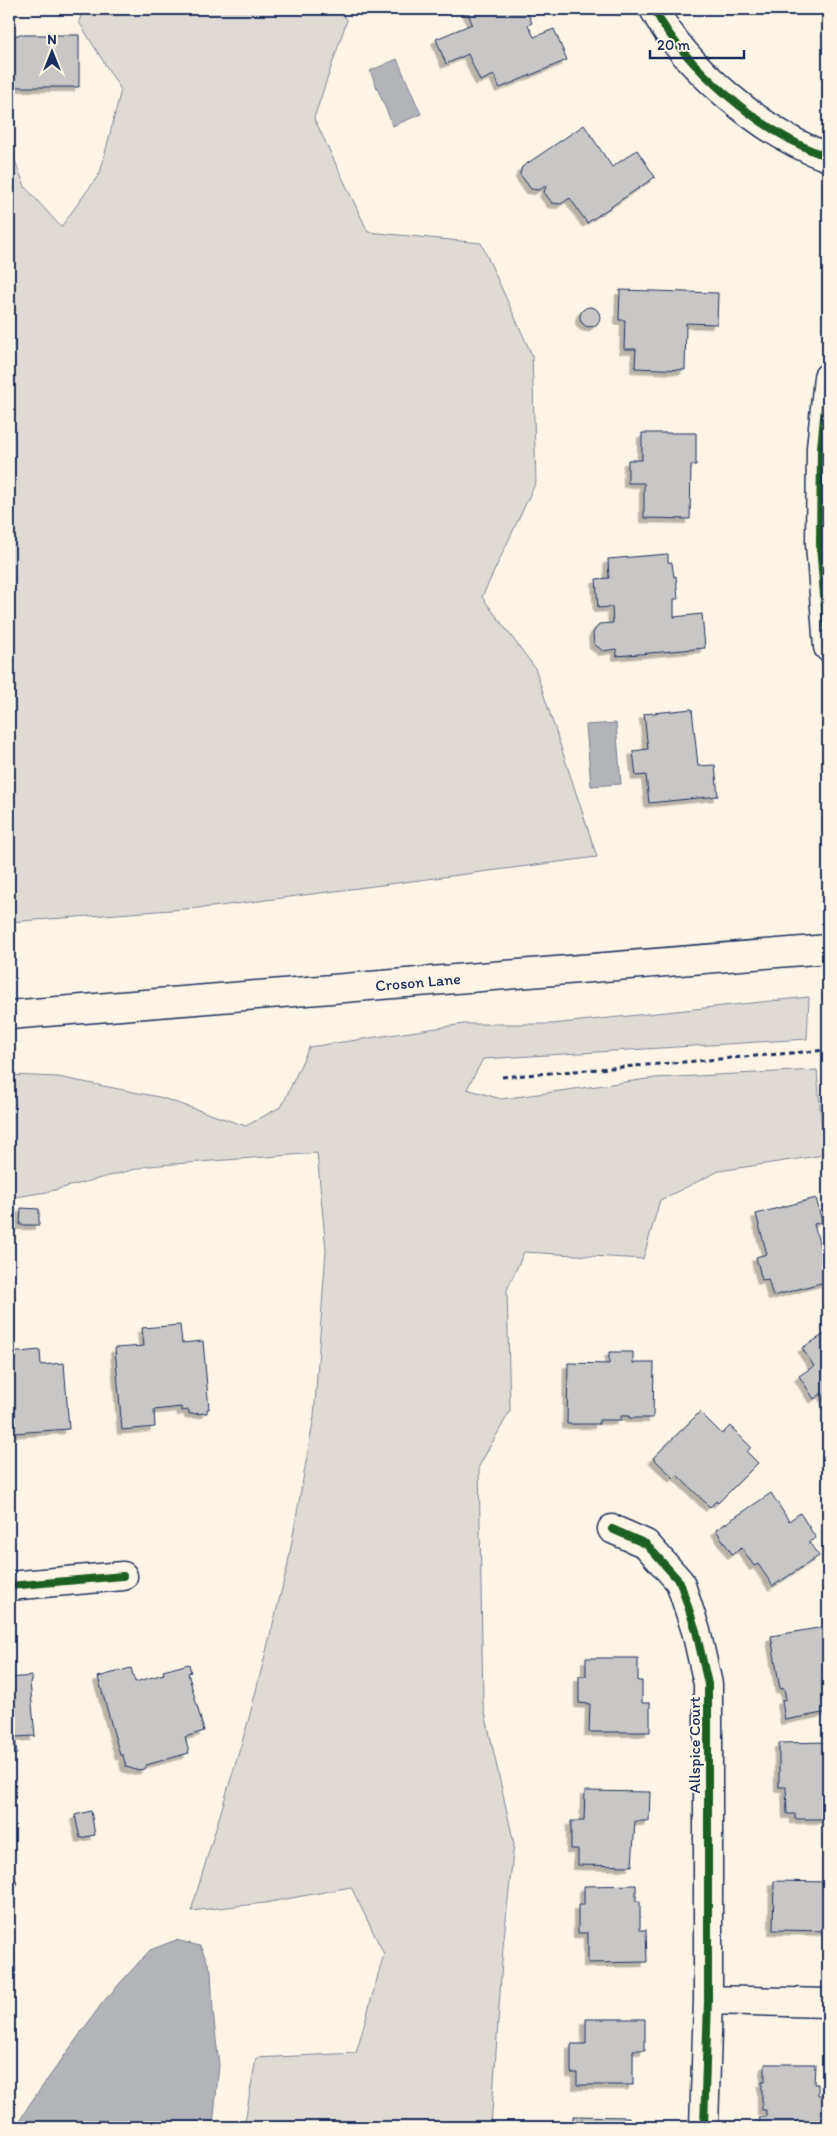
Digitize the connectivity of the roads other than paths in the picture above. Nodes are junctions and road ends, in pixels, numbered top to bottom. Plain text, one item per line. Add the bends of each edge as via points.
1 (654, 9) edge
2 (828, 157) edge
3 (828, 377) edge
4 (828, 647) edge
5 (828, 948) edge
6 (9, 1015) edge
7 (612, 1529) dead end
8 (123, 1576) dead end
9 (9, 1586) edge
10 (708, 2000) junction
11 (828, 2004) edge
12 (704, 2127) edge

1 - 2 street via 688,57 723,92 768,127
3 - 4 street via 821,448 820,544
5 - 6 street, Croson Lane
7 - 10 street, Allspice Court via 646,1544 680,1582 708,1684
8 - 9 street
10 - 11 street
10 - 12 street, Allspice Court

